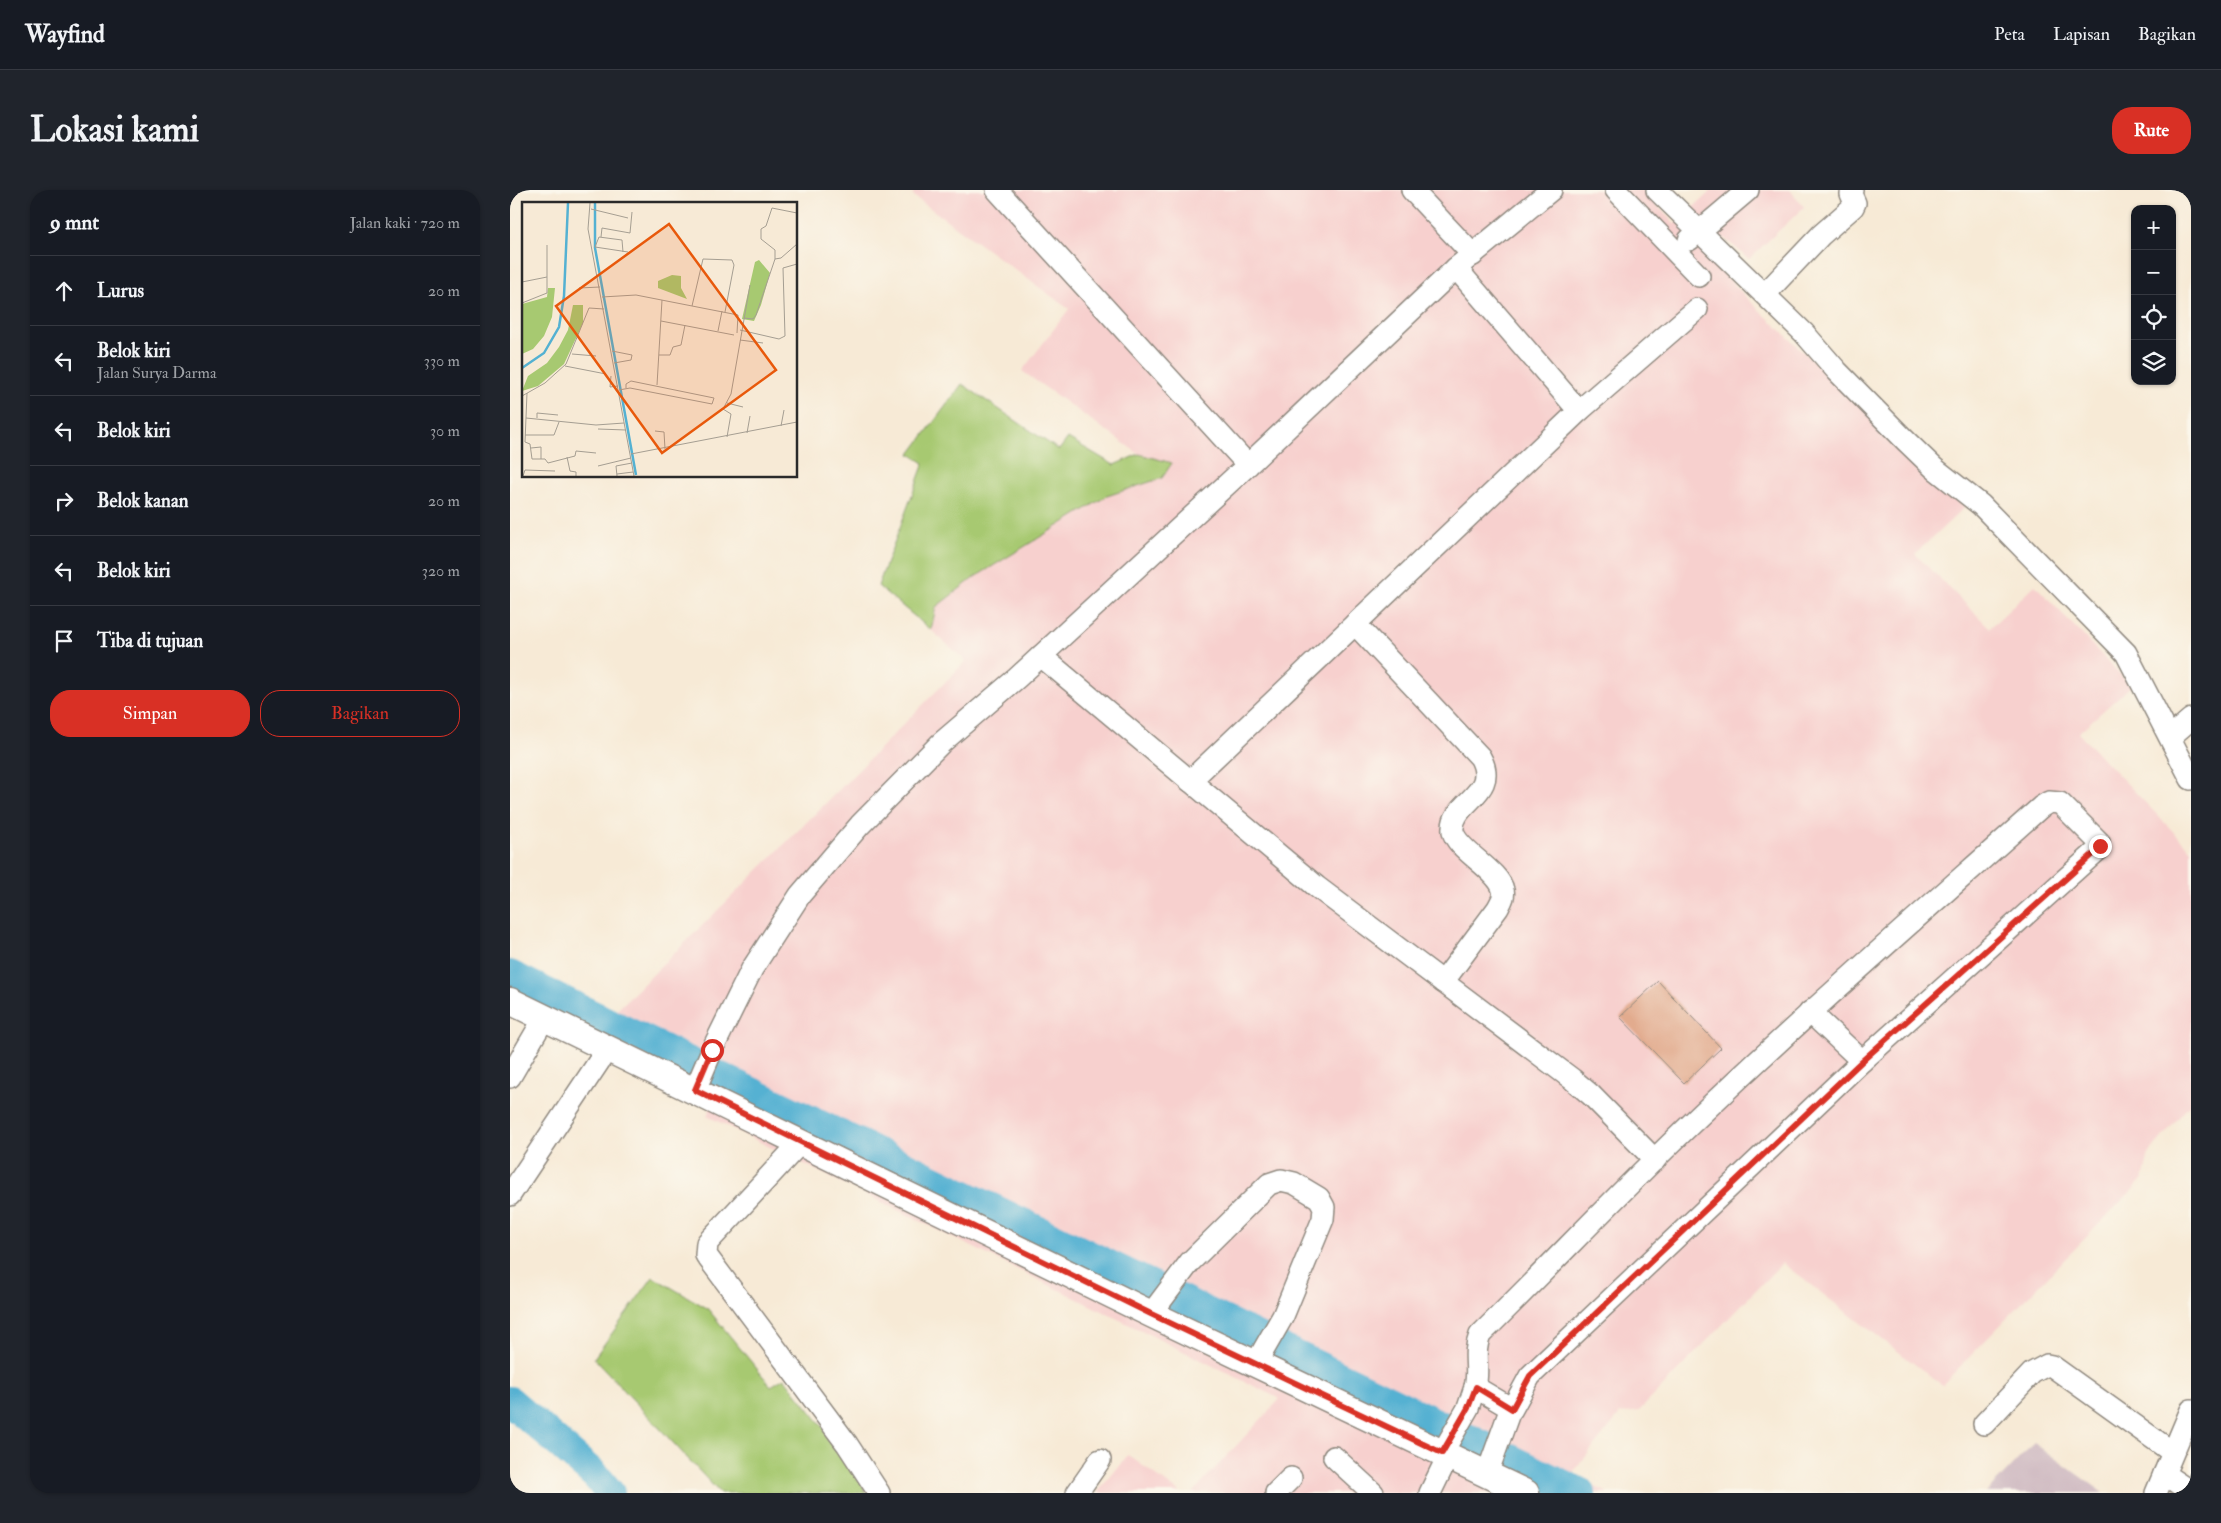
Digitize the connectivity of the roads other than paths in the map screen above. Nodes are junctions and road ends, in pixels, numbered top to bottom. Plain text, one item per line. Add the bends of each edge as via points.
1 (997, 190) edge
2 (1412, 190) edge
3 (1551, 190) edge
4 (1616, 190) edge
5 (1657, 190) edge
6 (1748, 190) edge
7 (1852, 190) edge
8 (1699, 231) junction
9 (1675, 251) junction
10 (1473, 255) junction
11 (1456, 268) junction
12 (1699, 276) dead end
13 (1765, 294) junction
14 (1697, 309) dead end
15 (1579, 411) junction
16 (1248, 465) junction
17 (1355, 624) junction
18 (1041, 656) junction
19 (2191, 719) edge
20 (2170, 737) junction
21 (2191, 779) edge
22 (1190, 781) junction
23 (1443, 982) junction
24 (510, 1001) edge
25 (1810, 1012) junction
26 (545, 1017) junction
27 (608, 1048) junction
28 (1862, 1061) junction
29 (510, 1077) edge
30 (696, 1086) junction
31 (801, 1142) junction
32 (1655, 1160) junction
33 (510, 1195) edge
34 (1155, 1310) junction
35 (1259, 1358) junction
36 (1476, 1387) junction
37 (2191, 1410) edge
38 (1510, 1411) junction
39 (1984, 1424) dead end
40 (1447, 1449) junction
41 (2172, 1452) junction
42 (1334, 1457) dead end
43 (1100, 1460) dead end
44 (1489, 1468) junction
45 (2160, 1484) edge
46 (2191, 1492) edge
47 (879, 1493) edge
48 (1077, 1493) edge
49 (1372, 1493) edge
50 (1430, 1493) edge
51 (1526, 1493) edge

1 - 16 street
2 - 10 street
3 - 10 street
4 - 9 street
5 - 8 street
6 - 8 street
7 - 13 street via 1853,207 1821,235
8 - 9 street
8 - 13 street
9 - 12 street
10 - 11 street
11 - 15 street
11 - 16 street
13 - 20 street via 1905,440 1981,505 2126,653
14 - 15 street
15 - 17 street
16 - 18 street
17 - 22 street
17 - 23 street via 1485,766 1486,776 1481,789 1466,804 1455,821 1453,832 1493,874 1503,888 1503,898
18 - 22 street
18 - 30 street via 928,757 860,824 800,895 752,969
19 - 20 street
20 - 21 street
22 - 23 street via 1317,887
23 - 32 street via 1579,1084
24 - 26 main road
25 - 28 street
25 - 28 street via 2041,807 2049,802 2060,803 2099,842 2099,849
25 - 32 street
26 - 27 main road
26 - 29 street
27 - 30 main road
27 - 33 street
28 - 38 street via 1530,1376
30 - 31 main road
31 - 34 main road
31 - 47 street via 707,1244 706,1255 847,1444
32 - 36 street via 1480,1335 1475,1356
34 - 35 main road
34 - 35 street via 1190,1262 1269,1184 1281,1180 1294,1183 1319,1198 1324,1207 1323,1219 1283,1316
35 - 40 main road
36 - 38 street
36 - 40 street
37 - 41 street
38 - 44 street
39 - 41 street via 2032,1373 2047,1364
40 - 44 main road
40 - 50 street
41 - 45 street
42 - 49 street
43 - 48 street
44 - 51 main road
45 - 46 street

